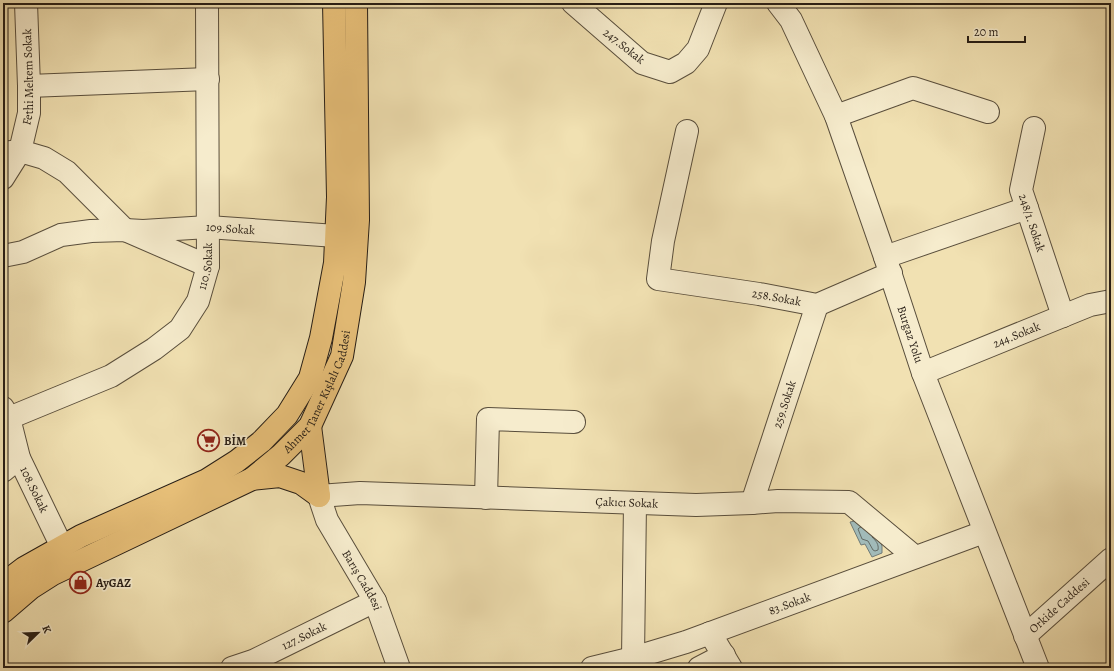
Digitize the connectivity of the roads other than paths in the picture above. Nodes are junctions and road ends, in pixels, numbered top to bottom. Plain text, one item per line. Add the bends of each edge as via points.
1 (26, 3) edge
2 (208, 3) edge
3 (334, 3) edge
4 (356, 3) edge
5 (573, 3) edge
6 (716, 3) edge
7 (778, 3) edge
8 (208, 79) junction
9 (30, 86) junction
10 (988, 112) dead end
11 (836, 116) junction
12 (1034, 128) dead end
13 (687, 130) dead end
14 (12, 152) edge
15 (3, 178) edge
16 (1027, 208) junction
17 (208, 227) junction
18 (125, 230) junction
19 (336, 236) junction
20 (3, 256) edge
21 (888, 265) junction
22 (208, 266) junction
23 (1111, 301) edge
24 (817, 305) junction
25 (1063, 316) junction
26 (923, 374) junction
27 (6, 413) edge
28 (574, 422) dead end
29 (310, 426) junction
30 (11, 464) edge
31 (252, 479) junction
32 (318, 496) junction
33 (486, 498) junction
34 (636, 503) junction
35 (752, 503) junction
36 (984, 532) junction
37 (62, 547) junction
38 (915, 557) junction
39 (1111, 559) edge
40 (3, 584) edge
41 (376, 601) junction
42 (3, 612) edge
43 (710, 633) junction
44 (1025, 636) junction
45 (633, 658) junction
46 (728, 662) edge
47 (232, 668) edge
48 (399, 668) edge
49 (592, 668) edge
50 (699, 668) edge
51 (1038, 668) edge

1 - 9 street, Fethi Meltem Sokak
2 - 8 street, 110.Sokak
3 - 19 main road, Ahmet Taner Kışlalı Caddesi via 338,197
4 - 29 main road, Ahmet Taner Kışlalı Caddesi via 358,220 354,282 342,356
5 - 6 street, 247.Sokak via 642,63 670,72 686,63 698,49
7 - 11 street, Burgaz Yolu via 791,20
8 - 9 street
8 - 17 street, 110.Sokak
9 - 14 street, Fethi Meltem Sokak via 29,113
10 - 11 street via 913,88
11 - 21 street, Burgaz Yolu
12 - 16 street, 248/1. Sokak via 1021,190
13 - 24 street, 258.Sokak via 663,240 658,279
14 - 15 street
14 - 18 street, 109.Sokak via 44,158 67,172
16 - 21 street, 258.Sokak
16 - 25 street, 248/1. Sokak
17 - 18 street, 109.Sokak
17 - 19 street, 109.Sokak
17 - 22 street, 110.Sokak
18 - 20 street, 109.Sokak via 61,235 23,252
18 - 22 street, 109.Sokak
19 - 37 main road, Ahmet Taner Kışlalı Caddesi via 335,263 321,338 310,378 287,415 262,442 237,462 206,480
21 - 24 street, 258.Sokak
21 - 26 street, Burgaz Yolu
22 - 27 street, 110.Sokak via 198,301 180,329 160,345 111,376
23 - 25 street, 244.Sokak via 1090,305
24 - 35 street, 259.Sokak
25 - 26 street, 244.Sokak
26 - 36 street, Burgaz Yolu
27 - 30 street, 108.Sokak
28 - 33 street via 488,419
29 - 31 main road, Ahmet Taner Kışlalı Caddesi
29 - 32 main road
30 - 37 street, 108.Sokak
31 - 32 main road via 280,476 301,483
31 - 42 main road, Ahmet Taner Kışlalı Caddesi via 53,574 31,588
32 - 33 street, Çakıcı Sokak via 360,493
32 - 41 street, Barış Caddesi via 327,520
33 - 34 street, Çakıcı Sokak
34 - 35 street, Çakıcı Sokak
34 - 45 street
35 - 38 street, Çakıcı Sokak via 849,502
36 - 38 street, 83.Sokak
36 - 44 street, Burgaz Yolu
37 - 40 main road, Ahmet Taner Kışlalı Caddesi via 24,568
38 - 43 street, 83.Sokak
39 - 44 street, Orkide Caddesi
41 - 47 street, 127.Sokak via 253,661
41 - 48 street, Barış Caddesi
43 - 45 street, 83.Sokak
43 - 46 street
44 - 51 street, Burgaz Yolu
45 - 49 street, 83.Sokak
46 - 50 street

